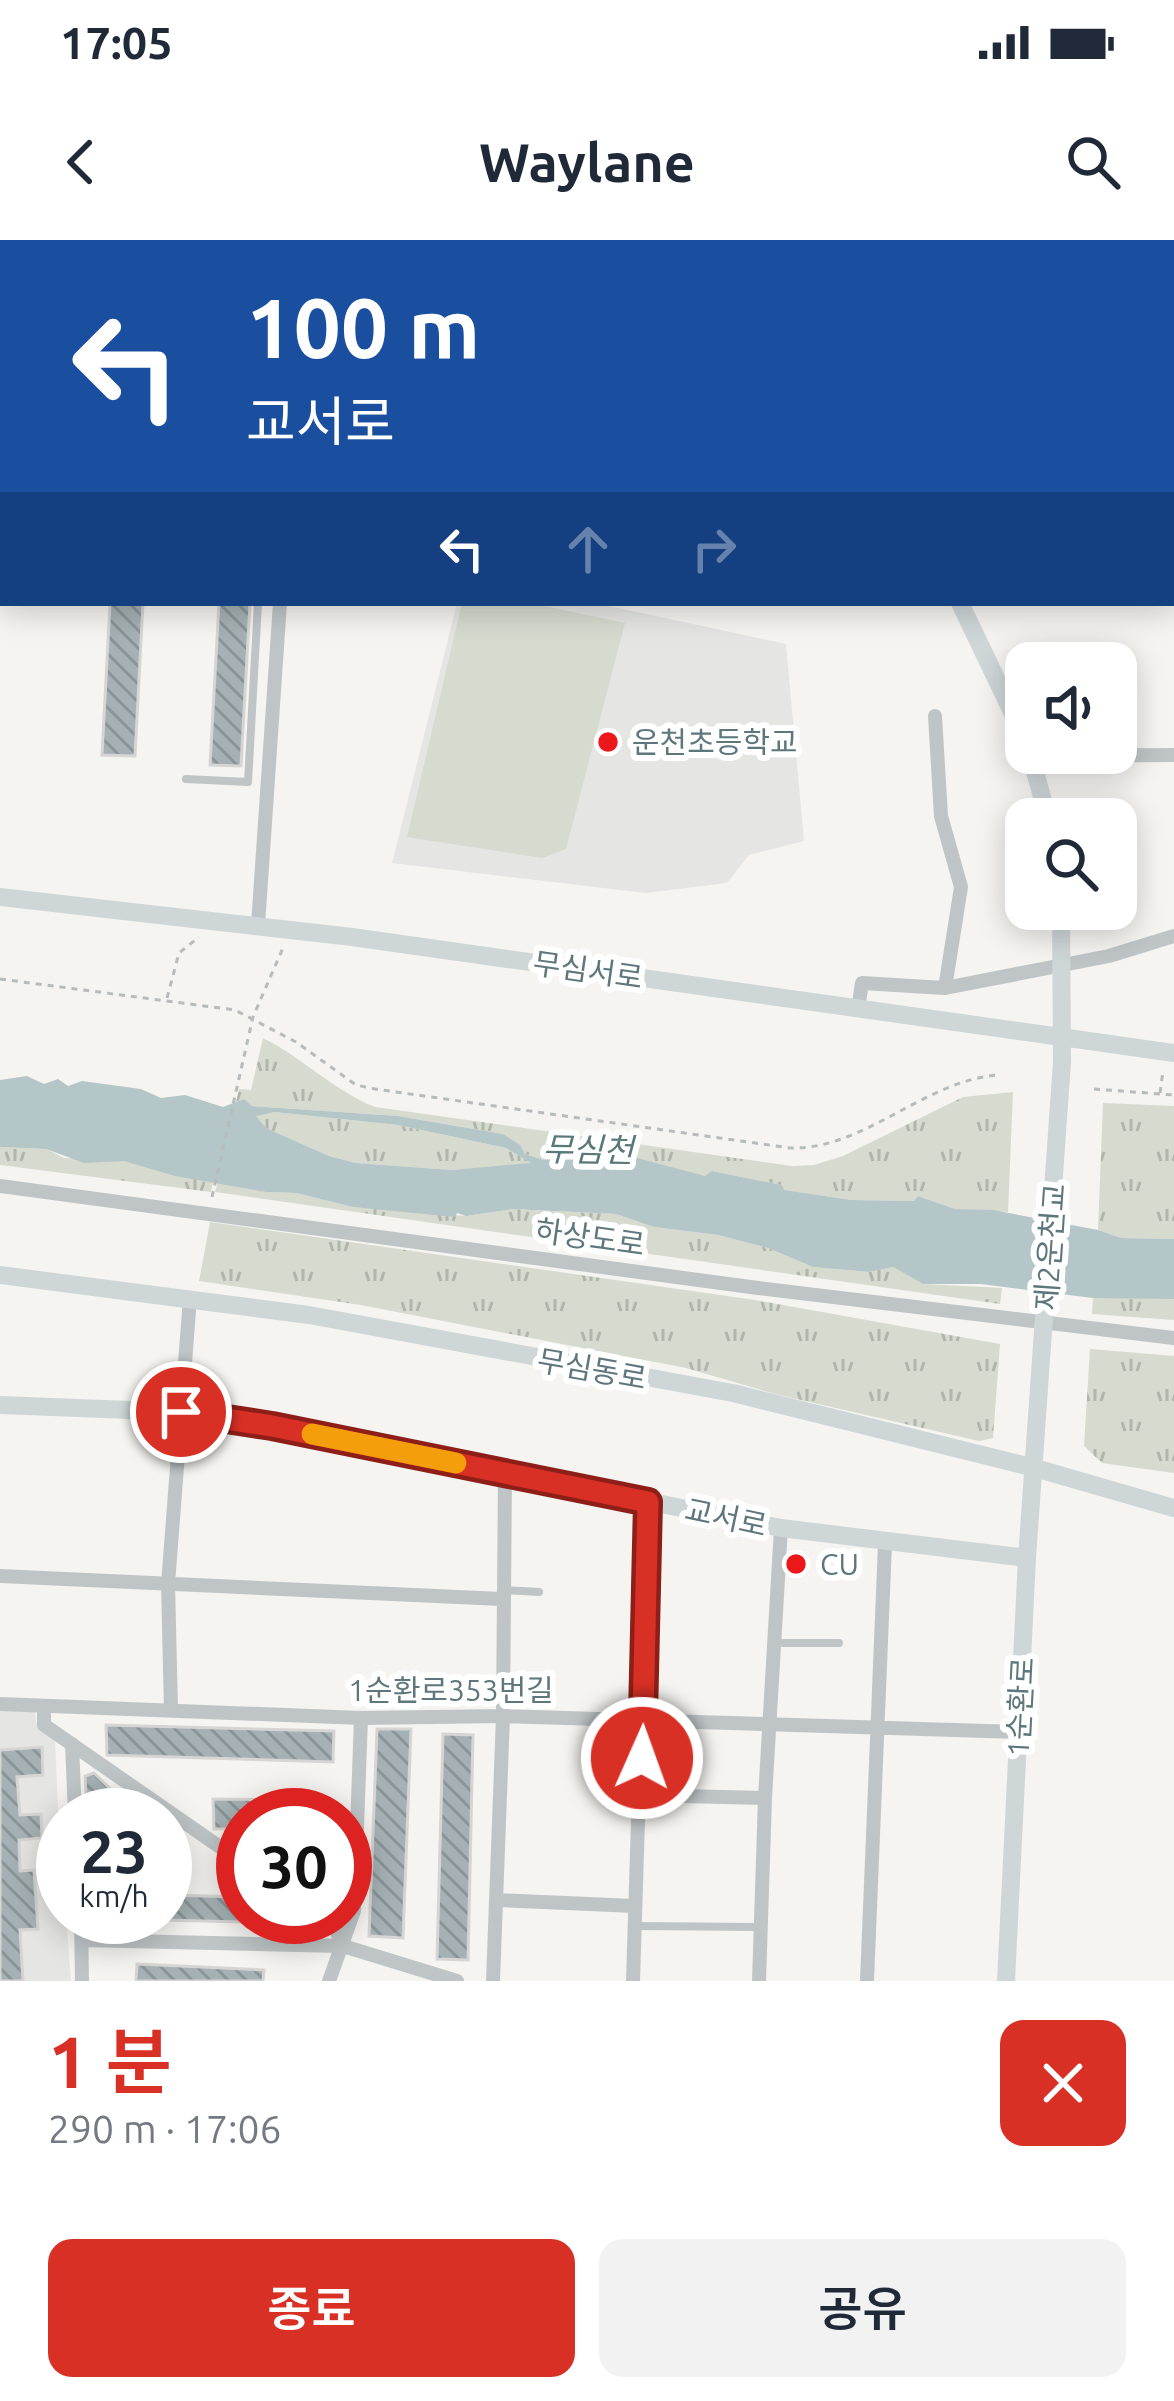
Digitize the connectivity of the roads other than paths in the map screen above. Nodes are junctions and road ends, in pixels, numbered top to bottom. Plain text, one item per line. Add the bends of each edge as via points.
1 (258, 606) edge
2 (280, 606) edge
3 (961, 606) edge
4 (1005, 699) edge
5 (935, 716) dead end
6 (1137, 754) edge
7 (1174, 755) edge
8 (186, 779) dead end
9 (0, 897) edge
10 (258, 925) junction
11 (1062, 930) edge
12 (1174, 935) edge
13 (1063, 966) junction
14 (945, 988) junction
15 (858, 1009) junction
16 (1062, 1038) junction
17 (1174, 1053) edge
18 (0, 1186) edge
19 (0, 1274) edge
20 (190, 1298) junction
21 (1174, 1338) edge
22 (0, 1405) edge
23 (181, 1412) junction
24 (1038, 1433) joint
25 (1035, 1468) junction
26 (506, 1474) junction
27 (648, 1502) junction
28 (1174, 1508) edge
29 (781, 1528) junction
30 (885, 1544) junction
31 (1027, 1558) junction
32 (0, 1576) edge
33 (168, 1584) junction
34 (539, 1592) dead end
35 (502, 1594) junction
36 (774, 1643) junction
37 (838, 1643) dead end
38 (0, 1704) edge
39 (44, 1707) junction
40 (171, 1710) junction
41 (503, 1716) junction
42 (361, 1718) junction
43 (644, 1720) junction
44 (769, 1722) junction
45 (877, 1728) junction
46 (1019, 1732) junction
47 (71, 1744) junction
48 (73, 1788) edge
49 (640, 1795) junction
50 (765, 1798) junction
51 (216, 1844) edge
52 (496, 1900) junction
53 (635, 1906) junction
54 (634, 1926) junction
55 (761, 1928) junction
56 (192, 1943) edge
57 (82, 1944) edge
58 (343, 1946) junction
59 (82, 1981) edge
60 (329, 1981) edge
61 (457, 1981) edge
62 (493, 1981) edge
63 (633, 1981) edge
64 (759, 1981) edge
65 (867, 1981) edge
66 (1006, 1981) edge

1 - 8 lane via 248,782
2 - 10 street
3 - 4 main road
5 - 14 street via 941,816 961,887
6 - 7 street
9 - 10 main road, 무심서로
10 - 15 main road, 무심서로
11 - 13 main road
12 - 13 street
13 - 14 street
13 - 16 main road
14 - 15 street via 862,983
15 - 16 main road, 무심서로
16 - 17 main road, 무심서로
16 - 24 main road, 제2운천교
18 - 21 street, 하상도로
19 - 20 main road, 무심동로
20 - 23 street
20 - 25 main road, 무심동로 via 733,1393
22 - 23 main road, 교서로
23 - 26 main road, 교서로
23 - 33 street
24 - 25 main road, 1순환로
25 - 28 main road, 무심동로
25 - 31 main road, 1순환로
26 - 27 main road, 교서로
26 - 35 street
27 - 29 main road, 교서로
27 - 43 street
29 - 30 main road, 교서로
29 - 36 street
30 - 31 main road, 교서로
30 - 45 street
31 - 46 main road, 1순환로
32 - 33 street
33 - 35 street
33 - 40 street
34 - 35 lane
35 - 41 street
36 - 37 lane
36 - 44 street
38 - 39 street, 1순환로353번길
39 - 40 street, 1순환로353번길
39 - 47 street via 44,1725
40 - 42 street, 1순환로353번길
41 - 42 street, 1순환로353번길
41 - 43 street, 1순환로353번길
41 - 52 street
42 - 58 street via 354,1911
43 - 44 street, 1순환로353번길
43 - 49 street
44 - 45 street, 1순환로353번길
44 - 50 street
45 - 46 street, 1순환로353번길
45 - 65 street
46 - 66 main road, 1순환로
47 - 48 street
47 - 51 street
49 - 50 street
49 - 53 street
50 - 55 street
52 - 53 street
52 - 62 street
53 - 54 street
54 - 55 lane
54 - 63 street
55 - 64 street
56 - 58 street
57 - 59 street
58 - 60 street
58 - 61 street

